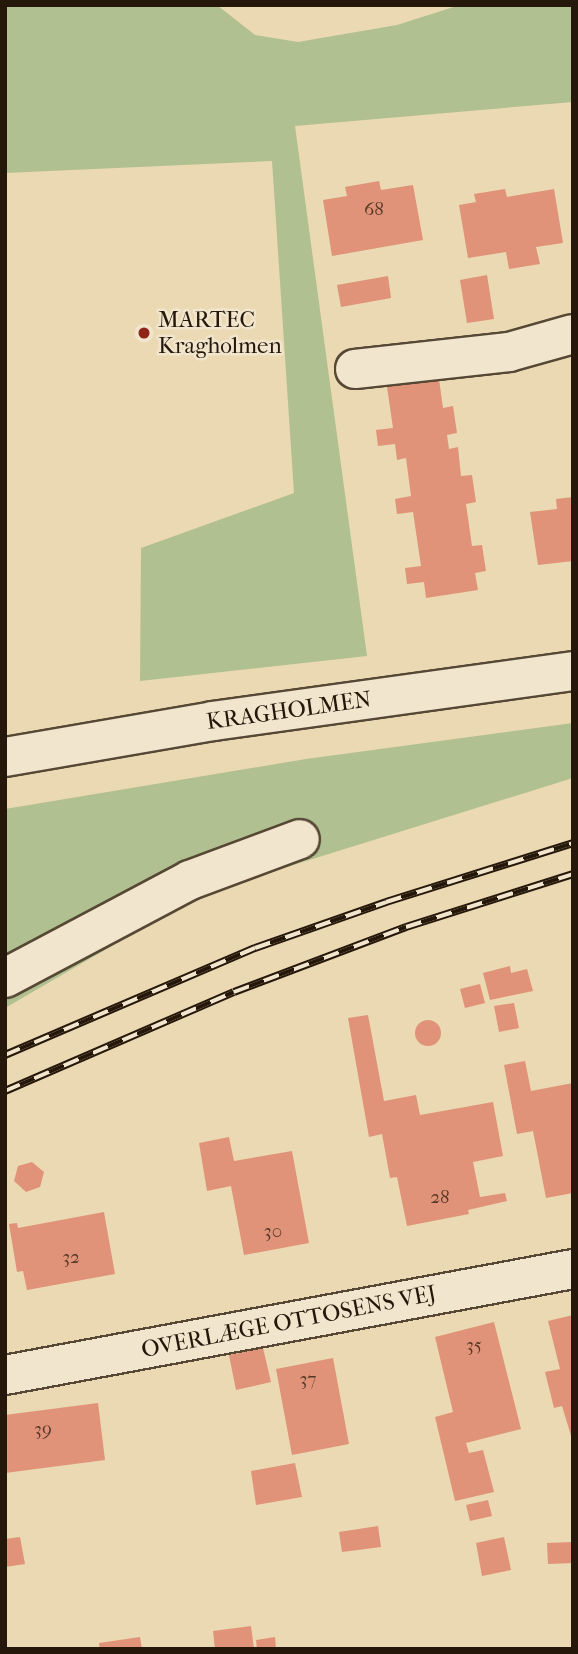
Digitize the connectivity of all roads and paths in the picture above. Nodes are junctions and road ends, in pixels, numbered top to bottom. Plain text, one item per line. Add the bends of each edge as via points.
1 (573, 334) edge
2 (355, 369) dead end
3 (573, 671) edge
4 (5, 757) edge
5 (300, 839) dead end
6 (5, 978) edge
7 (573, 1269) edge
8 (5, 1375) edge

1 - 2 street via 509,352
3 - 4 street, KRAGHOLMEN via 213,721
5 - 6 street via 190,880
7 - 8 street, OVERLÆGE OTTOSENS VEJ

